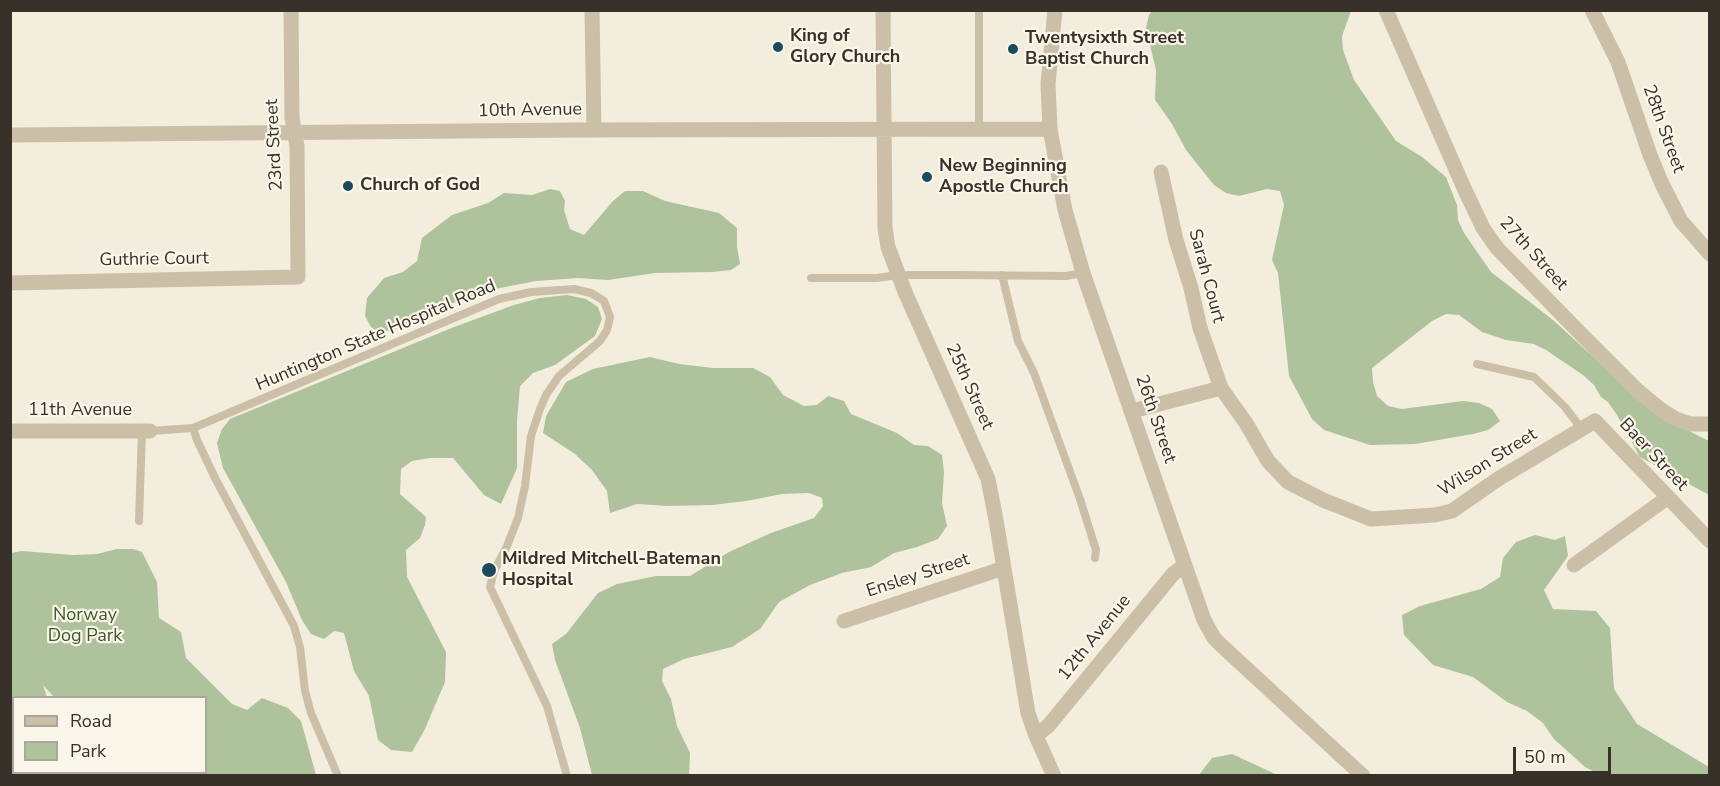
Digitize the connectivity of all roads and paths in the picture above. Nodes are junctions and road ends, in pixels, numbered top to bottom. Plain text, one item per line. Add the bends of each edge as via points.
1 (291, 10) edge
2 (592, 10) edge
3 (883, 10) edge
4 (979, 10) edge
5 (1055, 10) edge
6 (1386, 10) edge
7 (1592, 10) edge
8 (884, 129) junction
9 (979, 129) junction
10 (1050, 129) junction
11 (594, 130) junction
12 (295, 132) junction
13 (10, 135) edge
14 (1161, 172) dead end
15 (1710, 254) edge
16 (1083, 273) junction
17 (898, 275) junction
18 (1002, 275) junction
19 (298, 277) joint
20 (811, 278) dead end
21 (10, 283) edge
22 (1477, 364) dead end
23 (1221, 388) junction
24 (1132, 411) junction
25 (1710, 424) edge
26 (1588, 425) junction
27 (194, 428) junction
28 (146, 430) junction
29 (10, 431) edge
30 (1666, 498) junction
31 (139, 521) dead end
32 (1710, 541) edge
33 (1095, 558) dead end
34 (1185, 565) junction
35 (1574, 565) dead end
36 (1004, 568) junction
37 (844, 621) dead end
38 (1036, 736) junction
39 (338, 776) edge
40 (567, 776) edge
41 (1054, 776) edge
42 (1363, 776) edge

1 - 12 street, 23rd Street
2 - 11 street
3 - 8 street, 25th Street
4 - 9 lane
5 - 10 street, 26th Street via 1049,76
6 - 25 street, 27th Street via 1464,188 1493,242 1660,410 1691,424
7 - 15 street, 28th Street via 1618,62 1666,193 1682,222
8 - 9 street, 10th Avenue
8 - 11 street, 10th Avenue
8 - 17 street, 25th Street via 885,228
9 - 10 street, 10th Avenue
10 - 16 street, 26th Street via 1061,195
11 - 12 street, 10th Avenue
12 - 13 street, 10th Avenue
12 - 19 street, 23rd Street
14 - 23 street, Sarah Court via 1200,328
16 - 18 lane
16 - 24 street, 26th Street
17 - 18 lane
17 - 20 lane
17 - 36 street, 25th Street via 988,479
18 - 33 lane via 1018,341 1080,499
19 - 21 street, Guthrie Court
22 - 26 lane via 1534,377
23 - 24 street
23 - 26 street, Wilson Street via 1282,477 1301,490 1371,519 1452,511
24 - 34 street, 26th Street
26 - 30 street, Baer Street
27 - 28 lane
27 - 39 lane via 215,478 294,626 305,692
27 - 40 lane, Huntington State Hospital Road via 499,299 574,289 591,292 603,301 610,317 604,336 559,376 540,409 531,436 514,532 491,579 493,595 547,706
28 - 29 street, 11th Avenue
28 - 31 lane
30 - 32 street, Baer Street
30 - 35 street
34 - 38 street, 12th Avenue via 1173,574
34 - 42 street, 26th Street via 1214,638
36 - 37 street, Ensley Street
36 - 38 street, 25th Street via 1022,683
38 - 41 street, 25th Street

